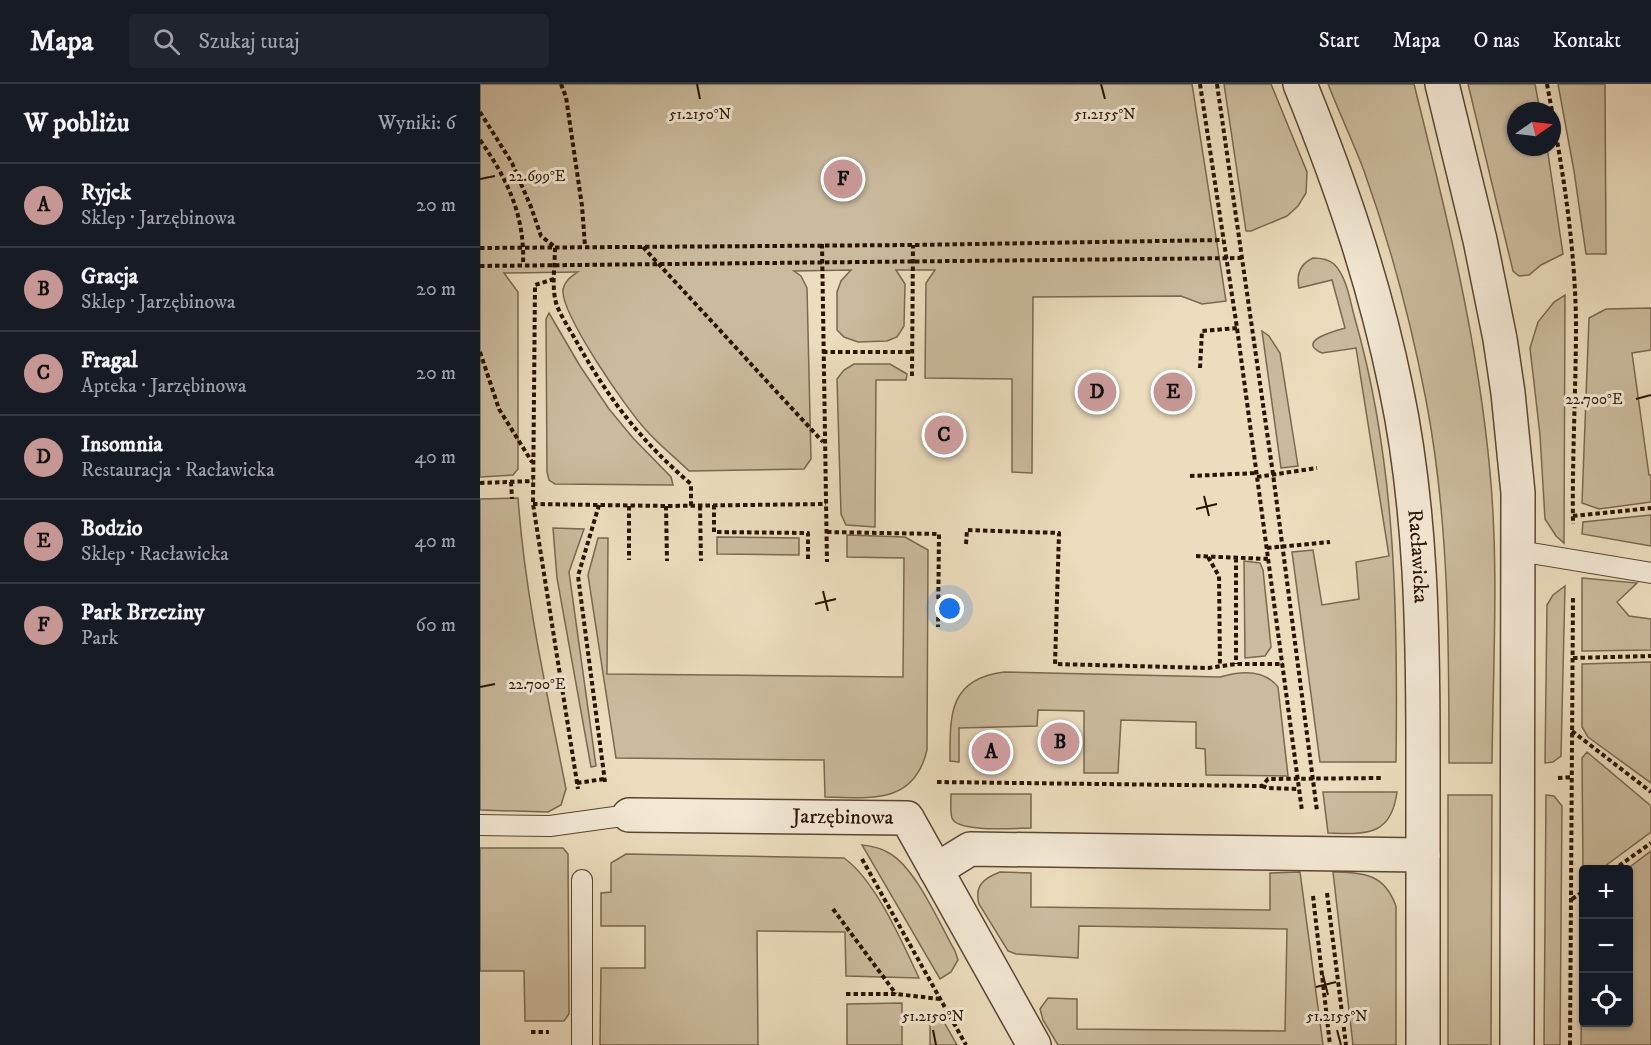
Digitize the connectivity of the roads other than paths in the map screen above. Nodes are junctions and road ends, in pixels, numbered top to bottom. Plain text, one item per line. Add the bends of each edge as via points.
1 (1300, 84) edge
2 (1442, 84) edge
3 (1519, 551) junction
4 (1651, 573) edge
5 (629, 815) joint
6 (480, 825) edge
7 (1423, 855) junction
8 (936, 870) junction
9 (582, 880) dead end
10 (582, 1045) edge
11 (1034, 1045) edge
12 (1422, 1045) edge
13 (1517, 1045) edge

1 - 7 street, Racławicka via 1351,215 1397,390 1418,563 1423,666
2 - 3 street via 1502,350 1514,440
3 - 4 lane
3 - 13 street
5 - 6 lane via 550,826
5 - 8 street, Jarzębinowa via 907,818
7 - 8 street via 970,849
7 - 12 street, Racławicka
8 - 11 street, Jarzębinowa
9 - 10 lane

